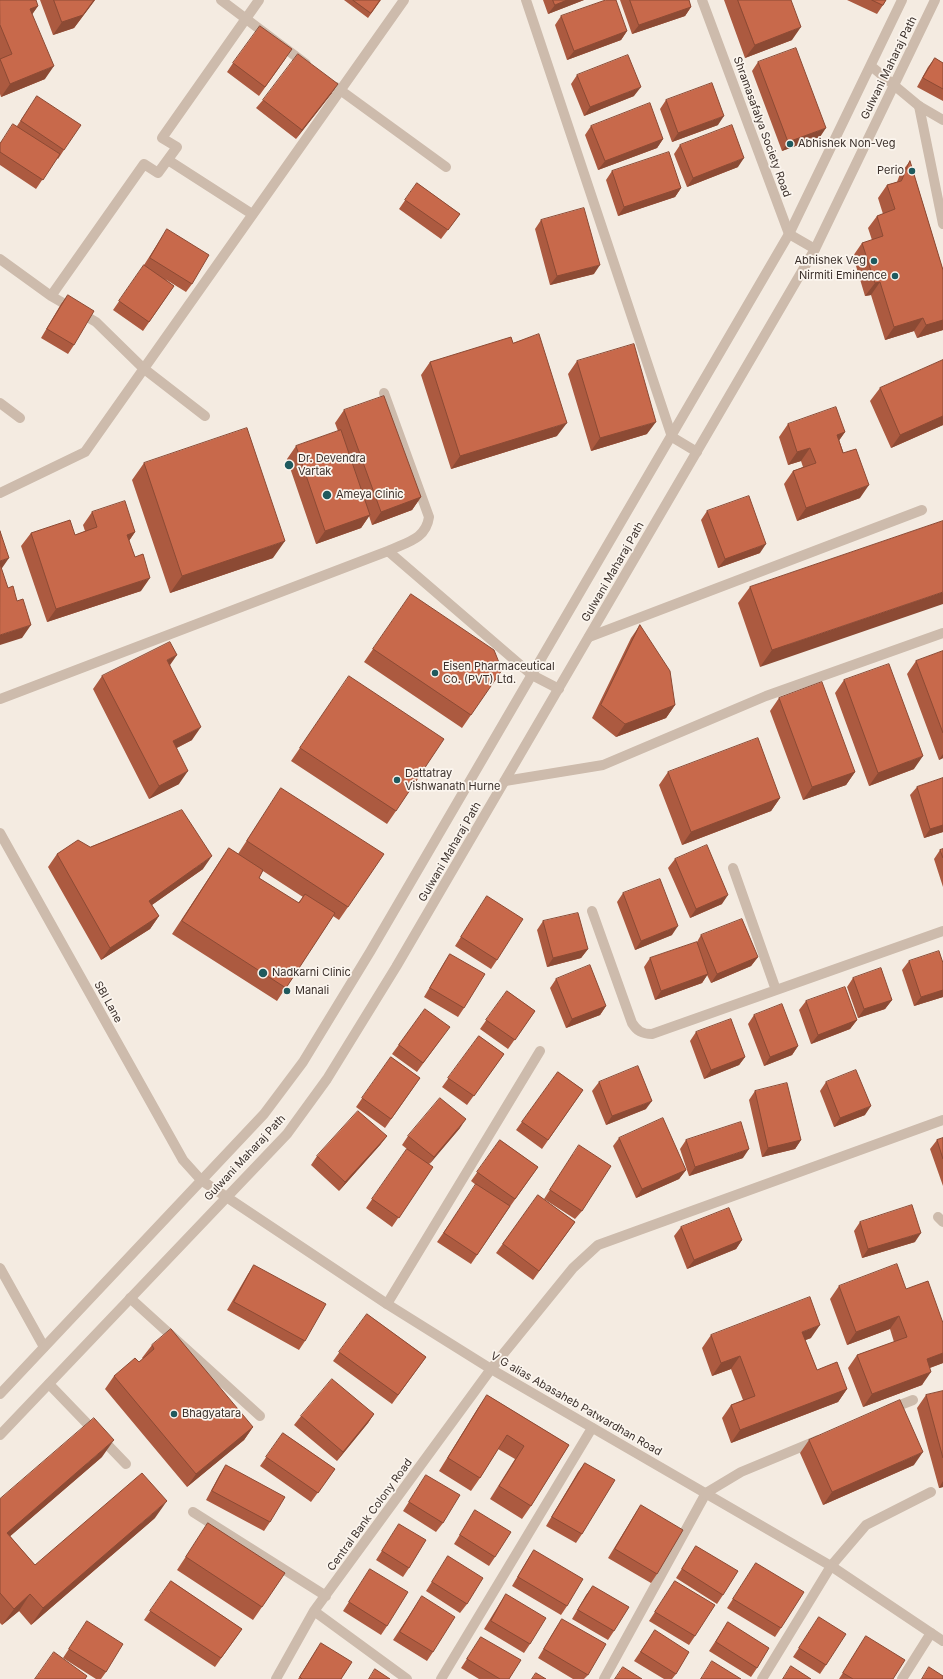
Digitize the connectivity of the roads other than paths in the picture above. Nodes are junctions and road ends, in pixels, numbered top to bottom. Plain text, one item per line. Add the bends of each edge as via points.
1 (221, 0) edge
2 (259, 0) edge
3 (404, 0) edge
4 (526, 0) edge
5 (702, 0) edge
6 (902, 0) edge
7 (935, 0) edge
8 (246, 19) junction
9 (871, 66) junction
10 (315, 71) edge
11 (328, 80) edge
12 (894, 85) junction
13 (341, 90) junction
14 (919, 106) junction
15 (943, 120) edge
16 (168, 160) junction
17 (446, 167) dead end
18 (252, 214) junction
19 (943, 224) edge
20 (789, 234) junction
21 (816, 249) junction
22 (0, 259) edge
23 (51, 296) junction
24 (143, 368) junction
25 (384, 393) dead end
26 (0, 404) edge
27 (205, 416) dead end
28 (20, 418) dead end
29 (672, 437) junction
30 (697, 452) junction
31 (0, 492) edge
32 (922, 510) dead end
33 (388, 551) junction
34 (943, 633) edge
35 (589, 637) junction
36 (532, 675) junction
37 (559, 689) junction
38 (0, 699) edge
39 (505, 781) junction
40 (0, 833) edge
41 (733, 868) dead end
42 (592, 911) dead end
43 (943, 931) edge
44 (776, 990) junction
45 (540, 1051) dead end
46 (943, 1120) edge
47 (201, 1180) junction
48 (226, 1197) junction
49 (0, 1268) edge
50 (130, 1298) junction
51 (387, 1304) junction
52 (44, 1347) junction
53 (491, 1369) junction
54 (49, 1384) junction
55 (0, 1394) edge
56 (913, 1400) edge
57 (877, 1415) edge
58 (260, 1416) dead end
59 (592, 1428) junction
60 (0, 1435) edge
61 (827, 1436) edge
62 (126, 1464) dead end
63 (931, 1492) dead end
64 (706, 1493) junction
65 (193, 1512) dead end
66 (831, 1566) junction
67 (326, 1596) junction
68 (314, 1612) junction
69 (931, 1633) junction
70 (943, 1641) edge
71 (276, 1679) edge
72 (407, 1679) edge
73 (441, 1679) edge
74 (604, 1679) edge
75 (762, 1679) edge
76 (902, 1679) edge

1 - 8 street
2 - 8 street
3 - 13 street
4 - 29 street
5 - 20 street, Shramasafalya Society Road
6 - 9 street, Gulwani Maharaj Path
7 - 12 street, Gulwani Maharaj Path
8 - 10 street
8 - 16 street via 162,138 177,147
9 - 12 street
9 - 20 street, Gulwani Maharaj Path
11 - 13 street
12 - 14 street
12 - 21 street, Gulwani Maharaj Path
13 - 17 street
13 - 18 street
14 - 15 street
14 - 19 street
16 - 18 street
16 - 23 street via 158,173 144,164
18 - 24 street
20 - 21 street
20 - 29 street, Gulwani Maharaj Path
21 - 30 street, Gulwani Maharaj Path
22 - 23 street
23 - 24 street via 96,322
24 - 27 street
24 - 31 street via 85,452
25 - 33 street via 429,516 428,526 422,535
26 - 28 street
29 - 30 street
29 - 36 street, Gulwani Maharaj Path
30 - 35 street, Gulwani Maharaj Path
32 - 35 street
33 - 36 street
33 - 38 street
34 - 39 street via 766,696 603,765
35 - 37 street, Gulwani Maharaj Path
36 - 37 street
36 - 47 street, Gulwani Maharaj Path via 303,1062 264,1114
37 - 39 street, Gulwani Maharaj Path
39 - 48 street, Gulwani Maharaj Path via 396,967 327,1078 287,1134
40 - 47 street, SBI Lane via 182,1160
41 - 44 street
42 - 44 street via 632,1023 640,1032 652,1034
43 - 44 street
45 - 51 street
46 - 53 street, Central Bank Colony Road via 598,1245 573,1268
47 - 48 street, V G alias Abasaheb Patwardhan Road
47 - 52 street, Gulwani Maharaj Path
48 - 50 street, Gulwani Maharaj Path
48 - 51 street, V G alias Abasaheb Patwardhan Road
49 - 52 street
50 - 54 street, Gulwani Maharaj Path
50 - 58 street
51 - 53 street, V G alias Abasaheb Patwardhan Road
52 - 55 street, Gulwani Maharaj Path
53 - 59 street, V G alias Abasaheb Patwardhan Road
53 - 67 street, Central Bank Colony Road
54 - 60 street, Gulwani Maharaj Path
54 - 62 street
56 - 57 street
59 - 64 street, V G alias Abasaheb Patwardhan Road
59 - 73 street
61 - 64 street via 741,1472
63 - 66 street via 866,1525
64 - 66 street, V G alias Abasaheb Patwardhan Road
64 - 74 street
65 - 67 street
66 - 69 street, V G alias Abasaheb Patwardhan Road
66 - 75 street
67 - 68 street, Central Bank Colony Road
68 - 71 street, Central Bank Colony Road
68 - 72 street
69 - 70 street, V G alias Abasaheb Patwardhan Road
69 - 76 street

